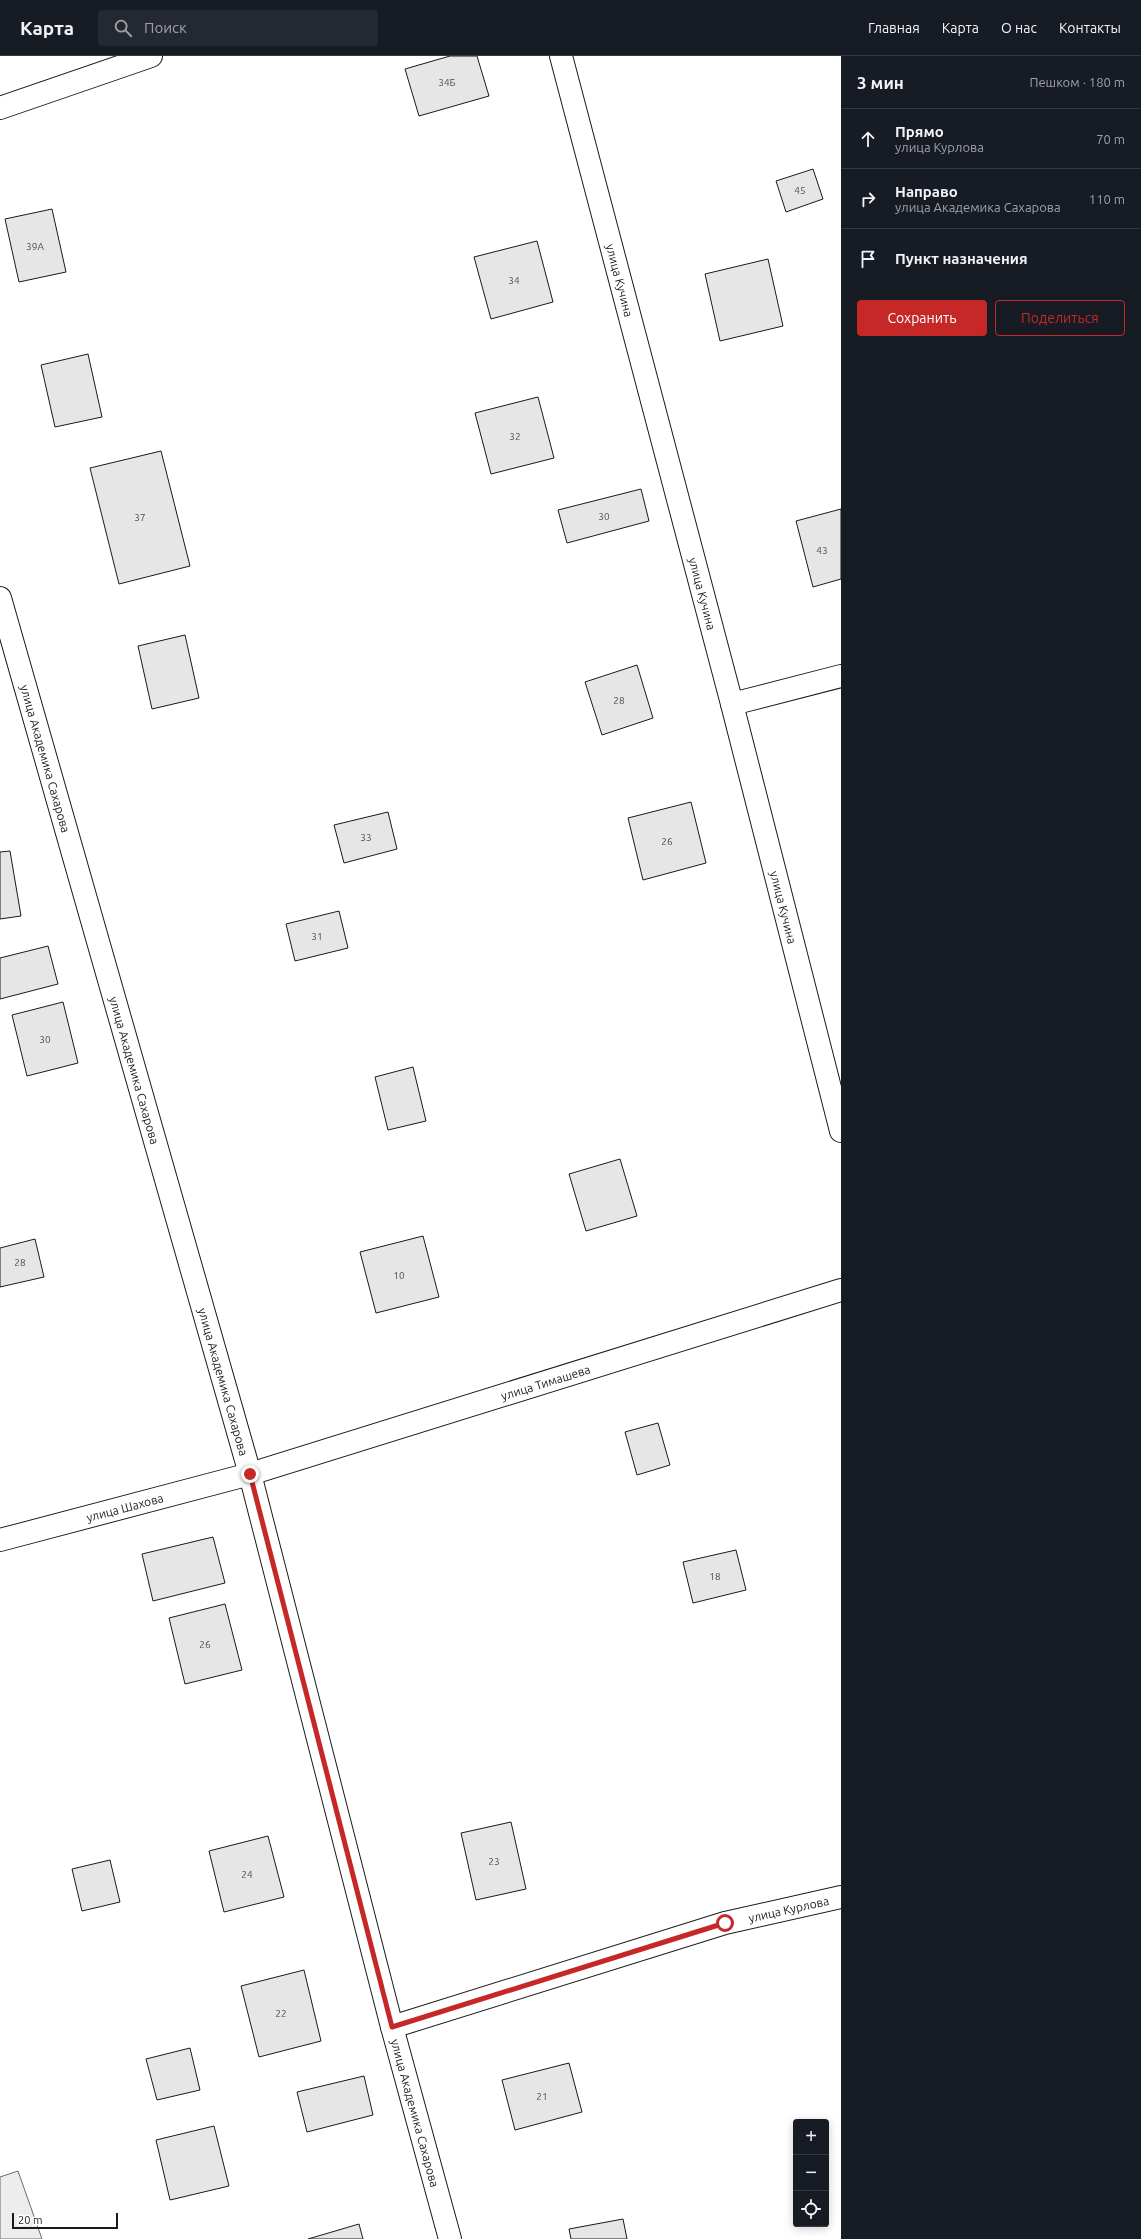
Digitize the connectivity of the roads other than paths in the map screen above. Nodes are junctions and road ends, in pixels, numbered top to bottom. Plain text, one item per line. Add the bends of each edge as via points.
1 (151, 56) edge
2 (561, 56) edge
3 (0, 108) edge
4 (0, 598) edge
5 (841, 676) edge
6 (732, 704) junction
7 (841, 1131) edge
8 (841, 1290) edge
9 (250, 1474) junction
10 (0, 1540) edge
11 (841, 1898) edge
12 (392, 2027) junction
13 (450, 2239) edge

1 - 3 street
2 - 6 street, улица Кучина
4 - 9 street, улица Академика Сахарова
5 - 6 street
6 - 7 street, улица Кучина
8 - 9 street, улица Тимашева
9 - 10 street, улица Шахова
9 - 12 street, улица Академика Сахарова
11 - 12 street, улица Курлова via 725,1923
12 - 13 street, улица Академика Сахарова

